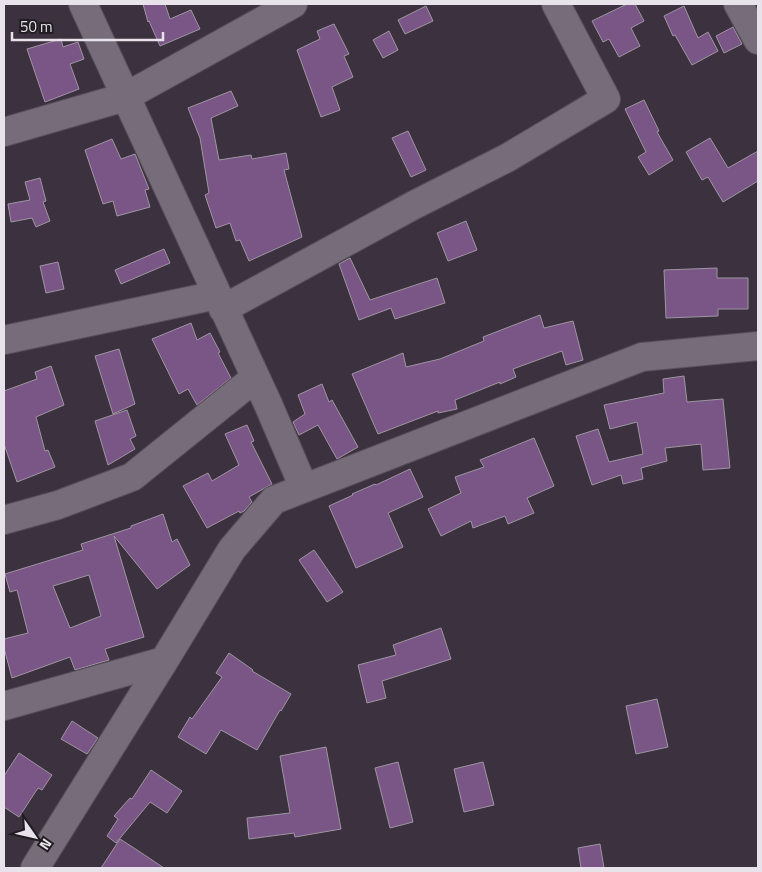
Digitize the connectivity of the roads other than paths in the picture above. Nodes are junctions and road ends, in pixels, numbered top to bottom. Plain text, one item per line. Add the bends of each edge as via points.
1 (83, 4) edge
2 (293, 4) edge
3 (556, 4) edge
4 (738, 4) edge
5 (758, 40) edge
6 (125, 97) junction
7 (4, 132) edge
8 (220, 302) junction
9 (4, 340) edge
10 (758, 346) edge
11 (255, 378) junction
12 (304, 488) junction
13 (4, 520) edge
14 (164, 662) junction
15 (4, 706) edge
16 (34, 868) edge

1 - 6 street
2 - 6 street
3 - 8 street via 606,99 507,158
4 - 5 street
6 - 7 street
6 - 8 street
8 - 9 street
8 - 11 street
10 - 12 street via 642,357
11 - 12 street
11 - 13 street via 132,477 58,505
12 - 14 street via 274,500 232,549
14 - 15 street
14 - 16 street

